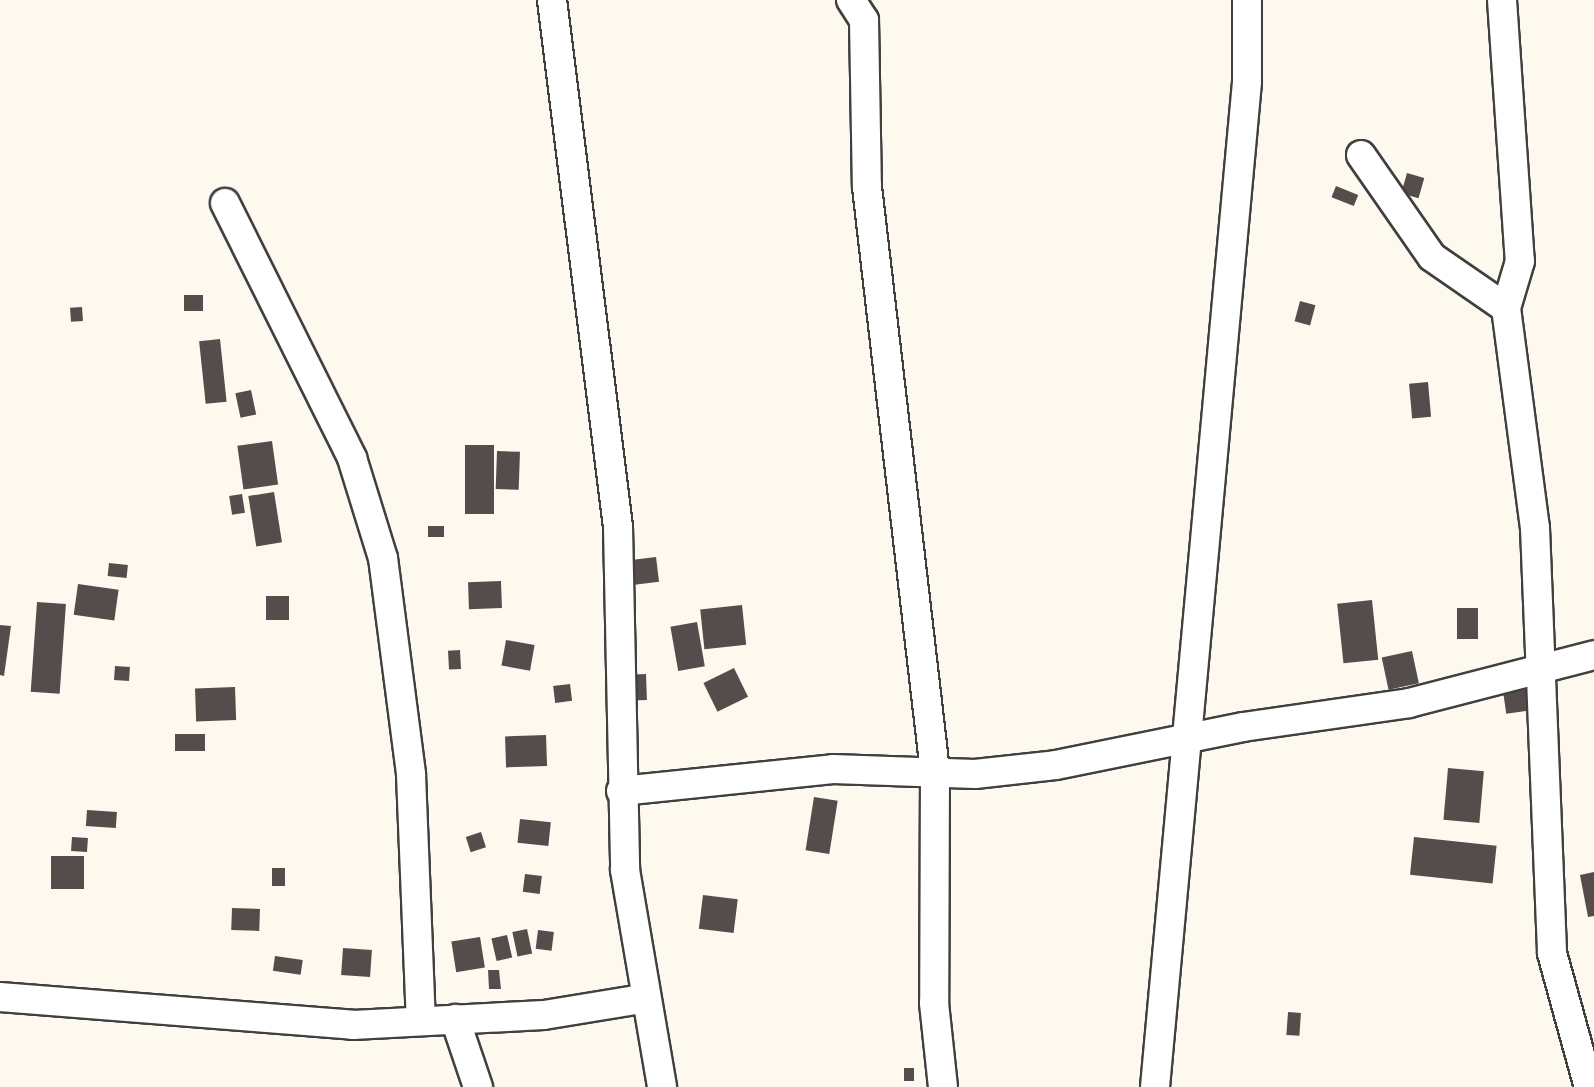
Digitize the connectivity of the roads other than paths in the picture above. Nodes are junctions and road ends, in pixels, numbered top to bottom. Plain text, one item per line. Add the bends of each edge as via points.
1 (552, 0) edge
2 (851, 0) edge
3 (1247, 0) edge
4 (1502, 0) edge
5 (1361, 155) dead end
6 (225, 203) dead end
7 (1506, 308) junction
8 (1594, 655) edge
9 (1539, 674) junction
10 (1182, 742) junction
11 (935, 771) junction
12 (621, 791) junction
13 (0, 997) edge
14 (642, 999) junction
15 (455, 1019) junction
16 (421, 1021) junction
17 (478, 1087) edge
18 (662, 1087) edge
19 (943, 1087) edge
20 (1155, 1087) edge
21 (1589, 1087) edge

1 - 12 street via 618,527
2 - 11 street via 864,20 867,187
3 - 10 street via 1247,81 1203,592
4 - 7 street via 1520,261
5 - 7 street via 1432,257
6 - 16 street via 352,458 383,558 411,775
7 - 9 street via 1535,528
8 - 9 street
9 - 10 street
9 - 21 street via 1552,953
10 - 11 street via 1029,768
10 - 20 street
11 - 12 street via 833,769
11 - 19 street via 934,1003
12 - 14 street
13 - 16 street via 353,1025
14 - 15 street
14 - 18 street
15 - 16 street
15 - 17 street

